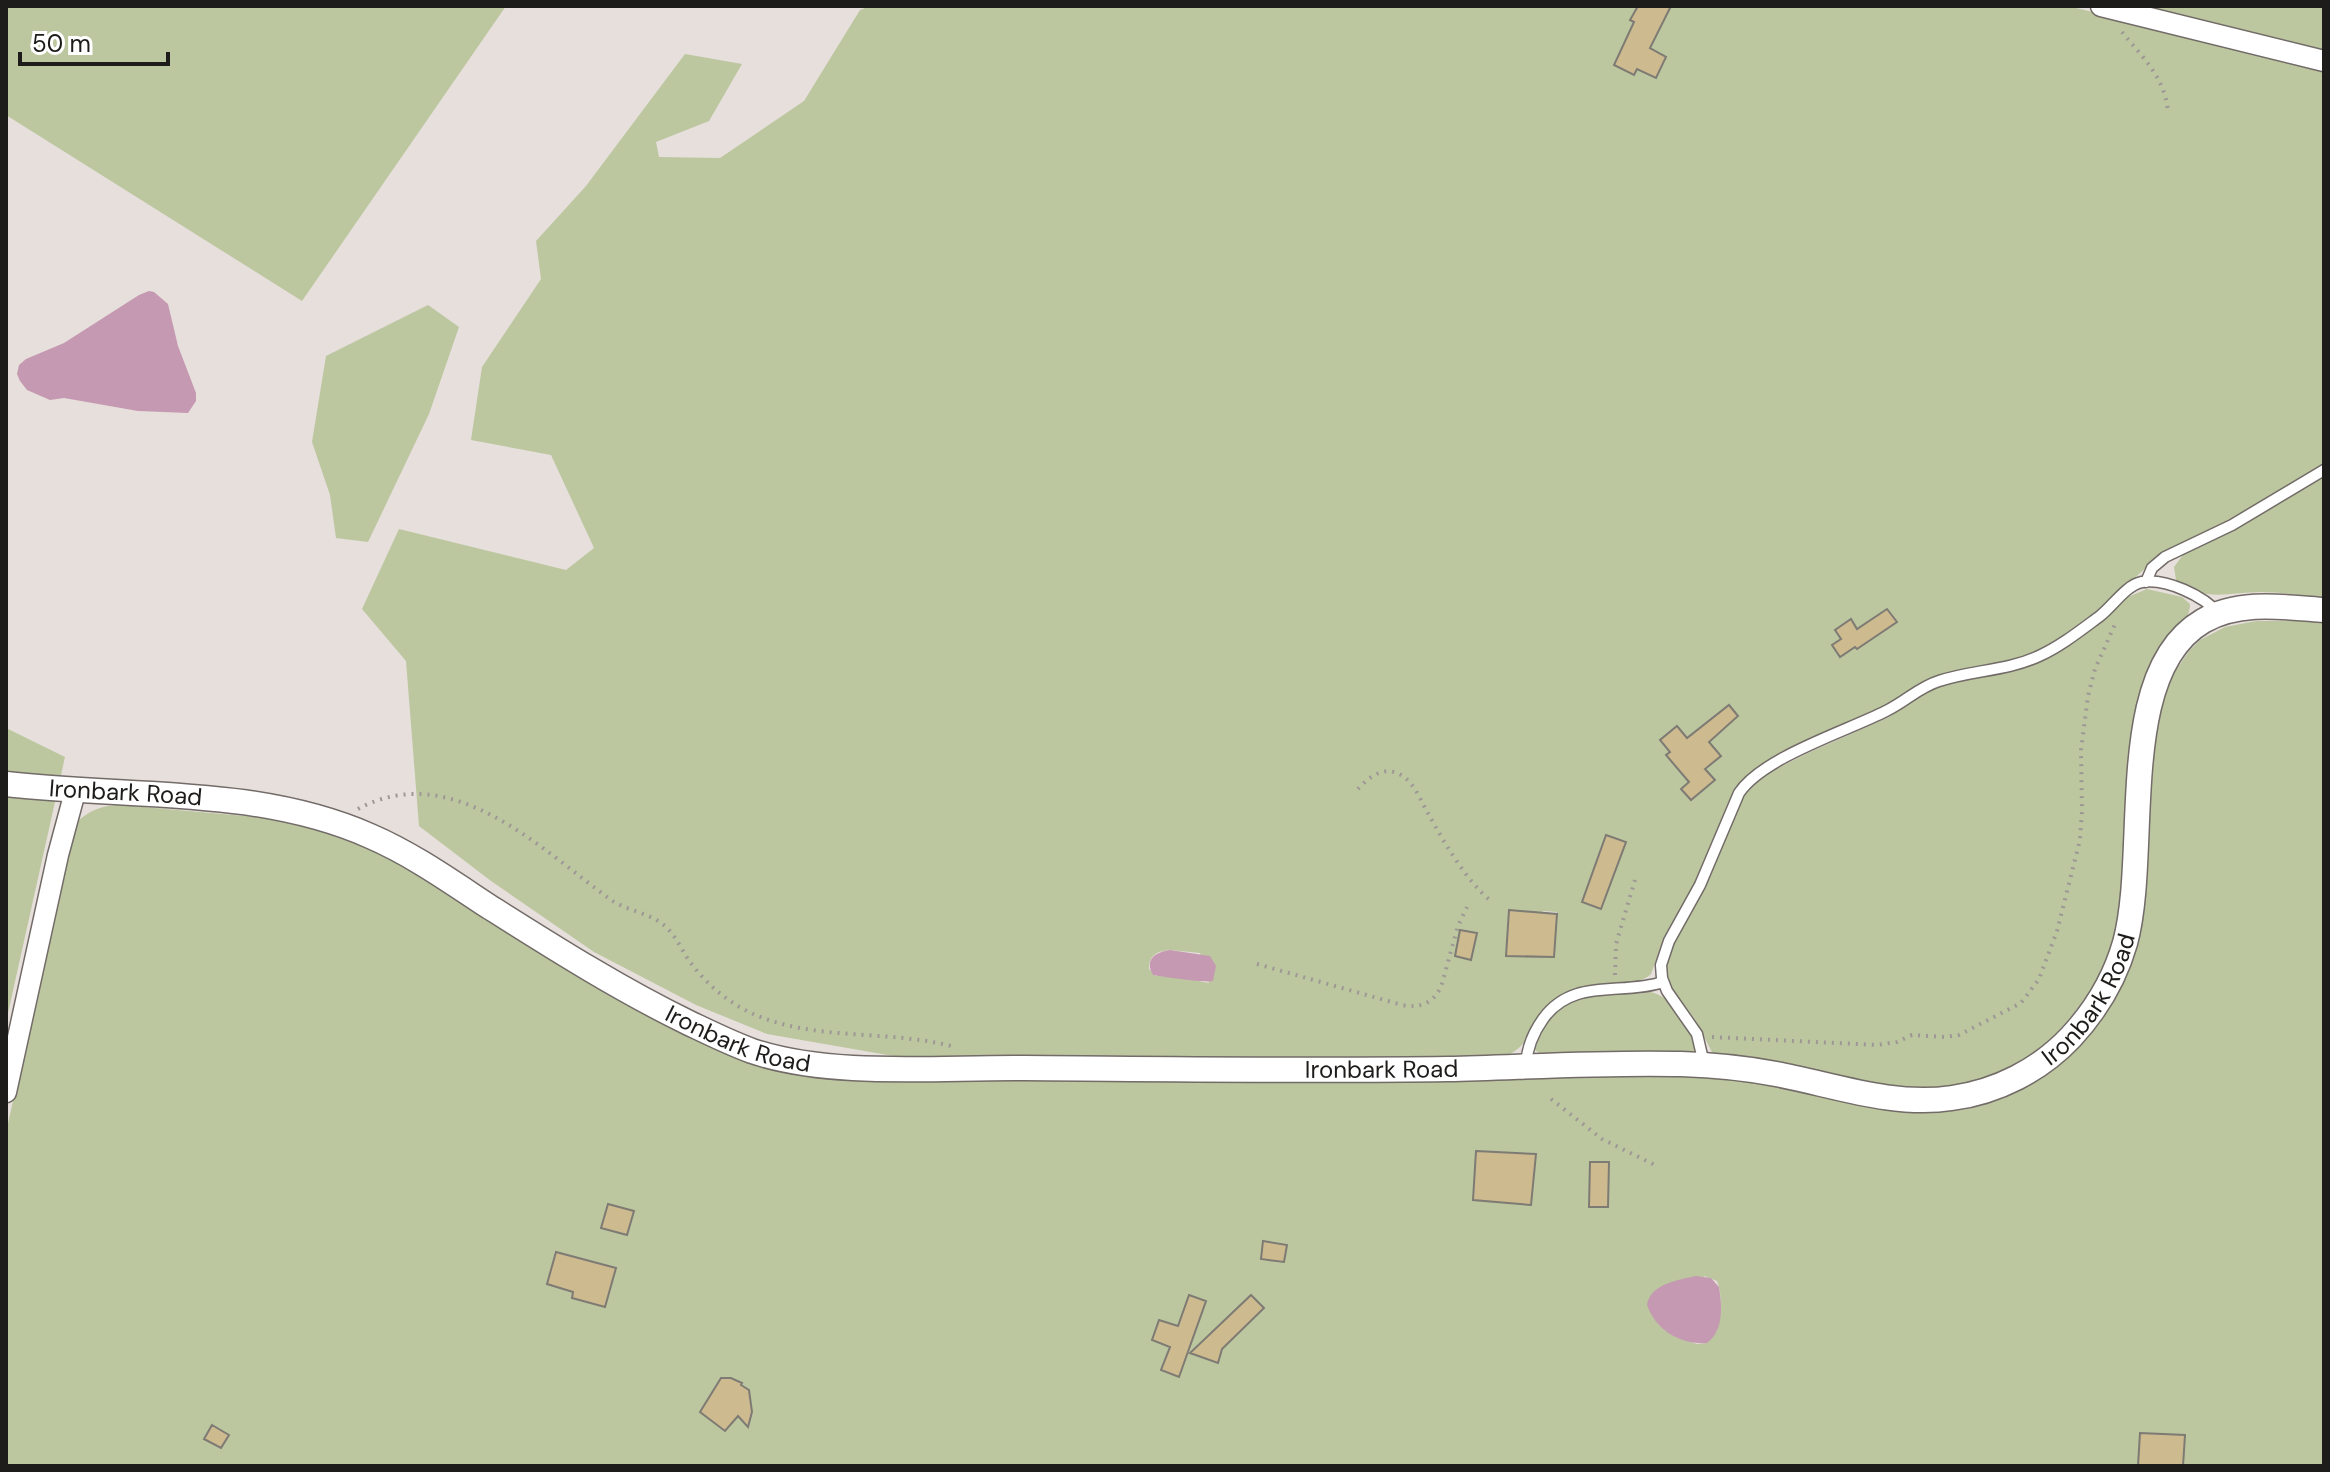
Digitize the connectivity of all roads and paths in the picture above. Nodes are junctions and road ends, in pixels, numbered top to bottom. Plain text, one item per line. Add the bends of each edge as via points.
1 (2107, 7) edge
2 (2324, 61) edge
3 (2168, 112) dead end
4 (2324, 470) edge
5 (2146, 582) junction
6 (2118, 600) junction
7 (2324, 610) edge
8 (2219, 614) junction
9 (6, 784) edge
10 (1358, 789) dead end
11 (75, 792) junction
12 (336, 823) junction
13 (1635, 880) dead end
14 (1491, 901) dead end
15 (1467, 907) dead end
16 (1257, 964) dead end
17 (1663, 982) junction
18 (1616, 989) junction
19 (1699, 1038) junction
20 (952, 1047) dead end
21 (1705, 1065) junction
22 (1526, 1067) junction
23 (6, 1092) edge
24 (1551, 1099) dead end
25 (1657, 1166) dead end

1 - 2 street
1 - 3 path via 2160,82
4 - 5 lane via 2232,525 2165,557
5 - 6 lane
5 - 8 lane via 2195,596
6 - 17 lane via 2038,656 1934,683 1749,780 1665,949
6 - 19 path via 2084,716 2082,811 2074,865 2048,956 2027,997 1953,1037 1912,1035 1877,1045
7 - 8 street, Ironbark Road via 2258,607
8 - 21 street, Ironbark Road via 2175,646 2151,692 2125,941 2102,995 2064,1045 1997,1087 1944,1100 1887,1098
9 - 11 street, Ironbark Road
10 - 14 path via 1382,772 1404,776
11 - 12 street, Ironbark Road via 226,801
11 - 23 street
12 - 20 path via 369,803 397,796 462,802 517,830 623,908 663,924 714,989 751,1013 814,1031
12 - 22 street, Ironbark Road via 413,858 565,955 667,1012 719,1037 798,1062 865,1067
13 - 18 path via 1616,944
15 - 16 path via 1441,987 1425,1004 1402,1005
17 - 18 lane
17 - 19 lane
18 - 22 lane via 1572,995 1557,1004 1532,1039
19 - 21 lane
21 - 22 street, Ironbark Road
24 - 25 path via 1602,1139

